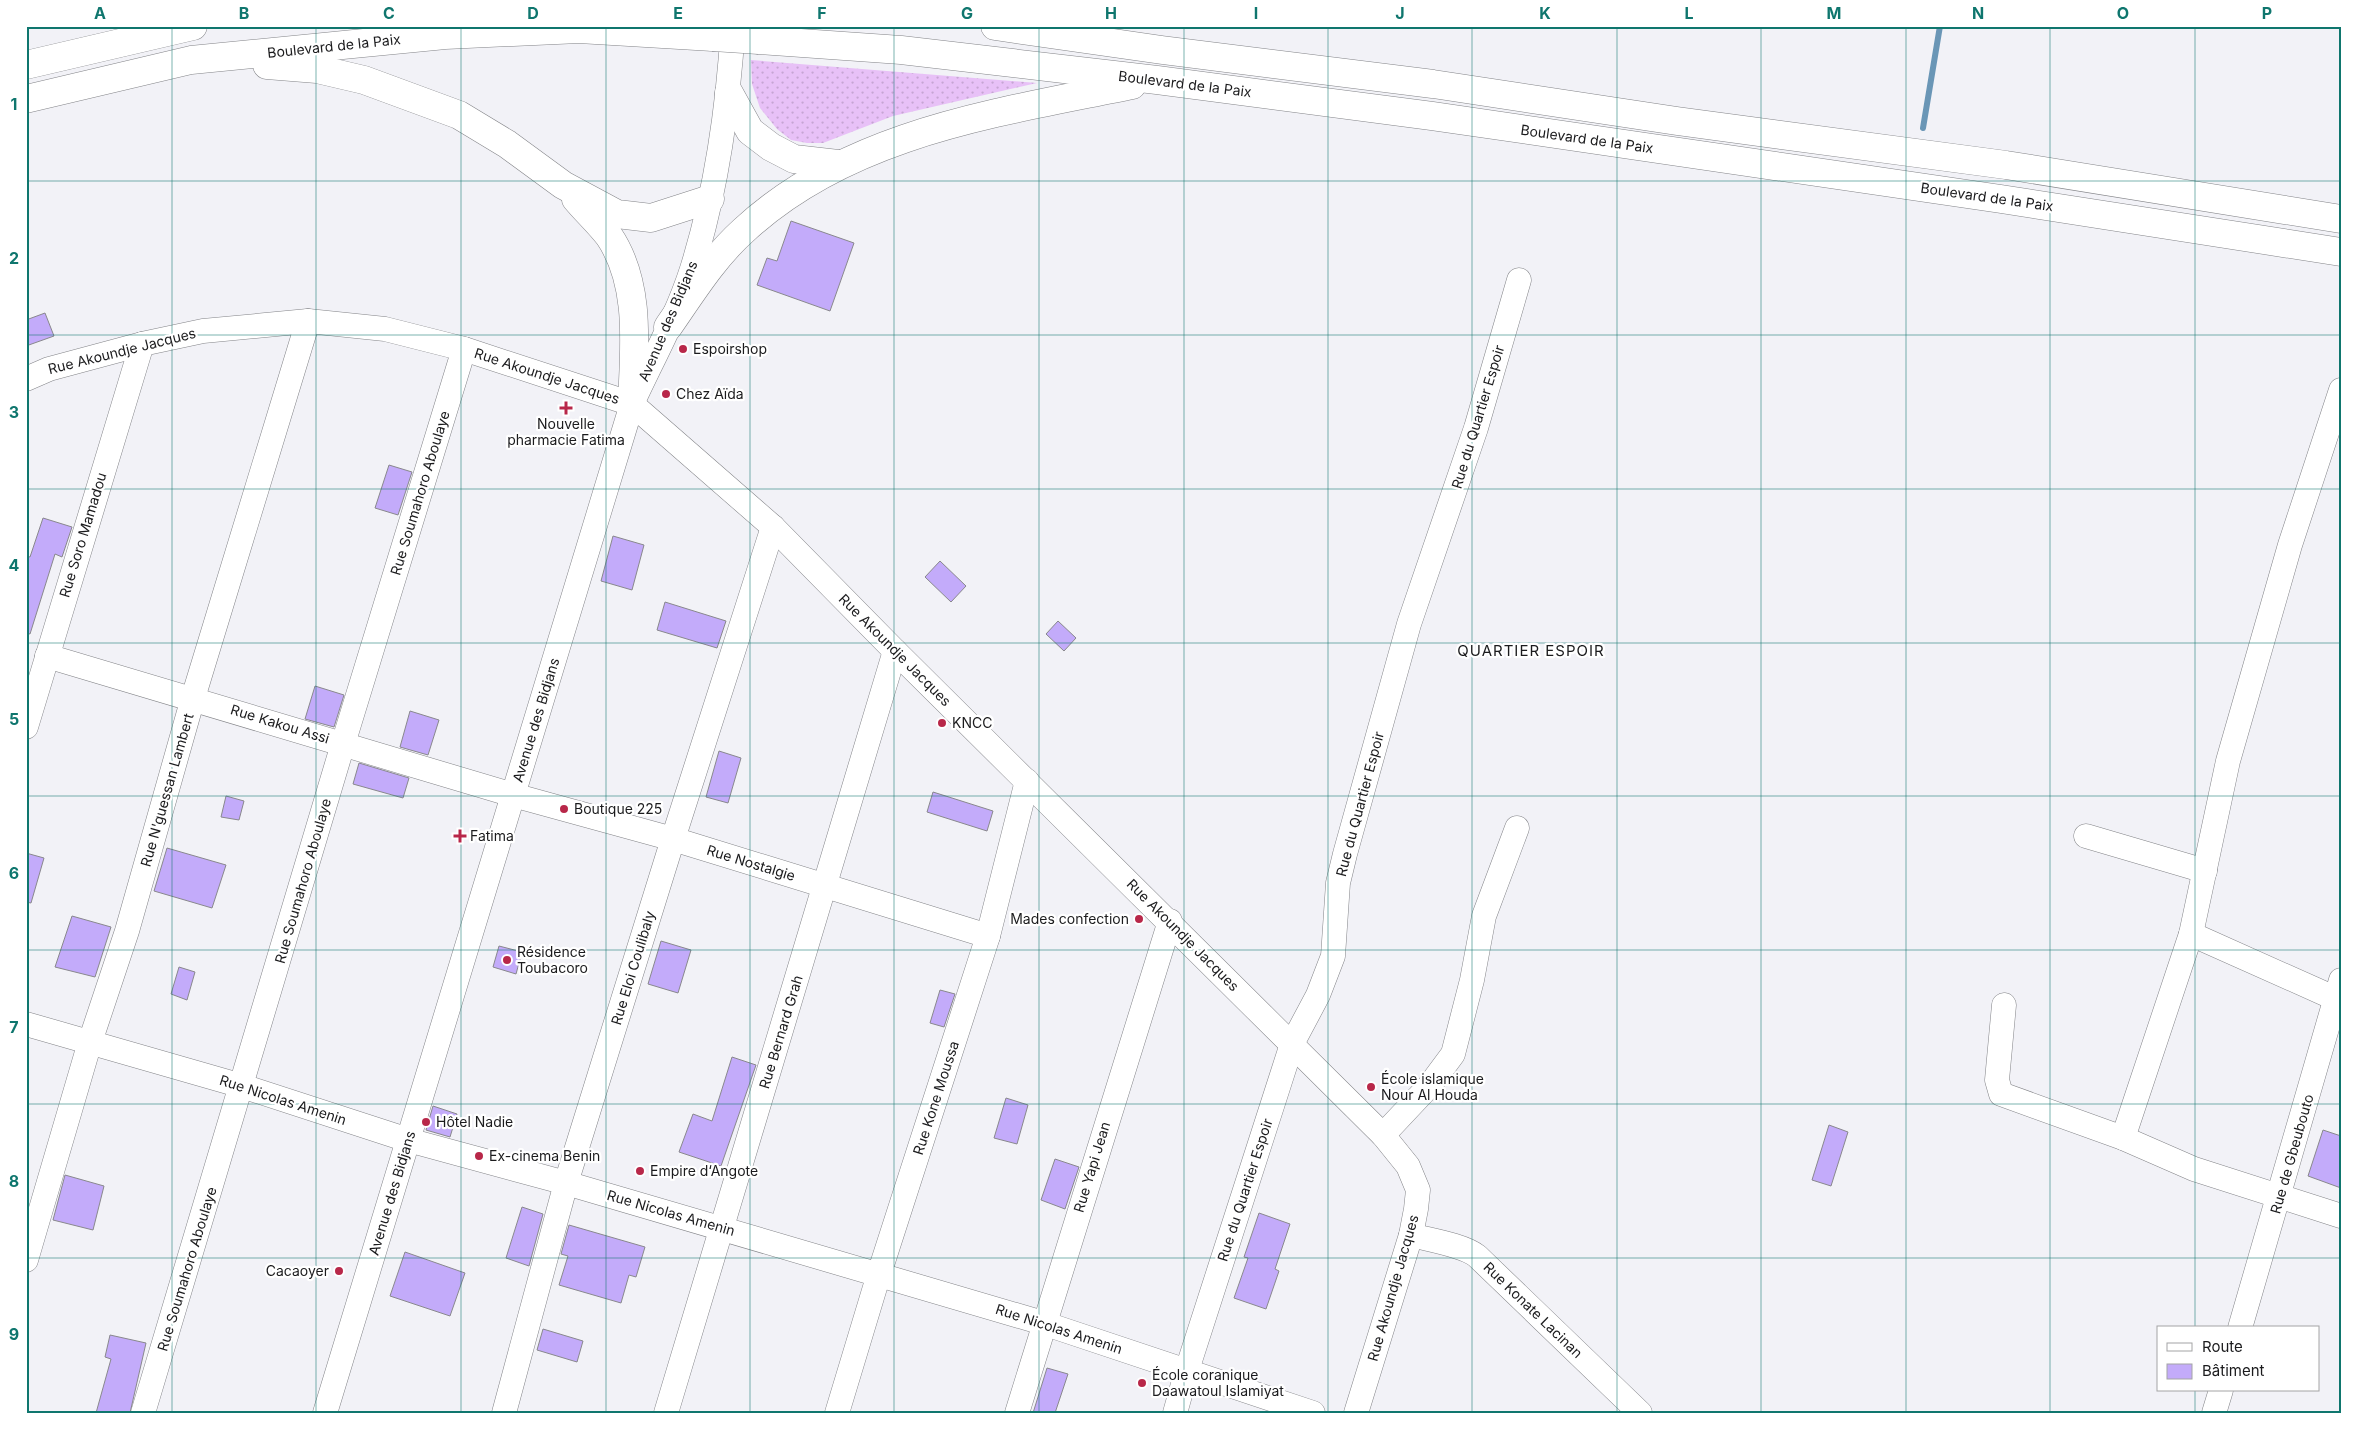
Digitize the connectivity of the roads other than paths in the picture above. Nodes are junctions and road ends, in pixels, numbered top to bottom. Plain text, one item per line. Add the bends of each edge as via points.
1 (193, 26) edge
2 (995, 26) edge
3 (1123, 26) edge
4 (723, 32) edge
5 (1162, 50) junction
6 (191, 60) junction
7 (26, 65) edge
8 (1157, 80) junction
9 (729, 93) junction
10 (26, 99) edge
11 (838, 164) junction
12 (563, 185) junction
13 (710, 199) junction
14 (2341, 219) edge
15 (2341, 252) edge
16 (1519, 280) dead end
17 (308, 321) junction
18 (668, 327) junction
19 (142, 344) junction
20 (464, 349) junction
21 (26, 379) edge
22 (2341, 390) edge
23 (632, 404) junction
24 (773, 527) junction
25 (894, 651) junction
26 (47, 656) junction
27 (193, 698) junction
28 (26, 726) edge
29 (343, 744) junction
30 (1027, 781) junction
31 (513, 794) junction
32 (1516, 828) dead end
33 (2086, 836) dead end
34 (673, 839) junction
35 (2205, 871) junction
36 (825, 885) junction
37 (1170, 921) junction
38 (2191, 934) junction
39 (988, 936) junction
40 (2339, 994) edge
41 (2004, 1005) dead end
42 (26, 1024) edge
43 (90, 1042) junction
44 (1292, 1044) junction
45 (242, 1086) junction
46 (1383, 1135) junction
47 (2123, 1138) junction
48 (408, 1140) junction
49 (566, 1183) junction
50 (2279, 1197) junction
51 (2341, 1216) edge
52 (722, 1228) junction
53 (1411, 1235) junction
54 (26, 1260) edge
55 (879, 1274) junction
56 (1043, 1323) junction
57 (2241, 1326) edge
58 (1187, 1370) junction
59 (2220, 1392) edge
60 (144, 1413) edge
61 (325, 1413) edge
62 (504, 1413) edge
63 (666, 1413) edge
64 (837, 1413) edge
65 (1017, 1413) edge
66 (1175, 1413) edge
67 (1314, 1413) edge
68 (1356, 1413) edge
69 (1640, 1413) edge
70 (2214, 1413) edge

1 - 7 main road
2 - 5 main road
3 - 5 main road
4 - 6 main road, Boulevard de la Paix via 569,30 445,35
4 - 8 main road, Boulevard de la Paix, bridge via 759,40 901,50
4 - 9 street, Avenue des Bidjans
5 - 14 main road via 1433,84 1678,122 2006,165
6 - 10 main road, Boulevard de la Paix
6 - 12 main road via 317,69 372,83 459,116 507,144
8 - 11 main road via 956,122
8 - 15 main road, Boulevard de la Paix via 2001,199
9 - 11 main road via 750,131 771,148 794,159
9 - 13 street, Avenue des Bidjans via 721,155
11 - 18 main road via 780,199 742,232 706,273
12 - 13 main road via 617,214 636,218 659,216
12 - 23 main road via 609,237 630,289 634,348
13 - 18 street, Avenue des Bidjans via 692,270
16 - 44 street, Rue du Quartier Espoir via 1476,428 1409,624 1338,883 1333,956 1318,995
17 - 19 street, Rue Akoundje Jacques via 204,331
17 - 20 street, Rue Akoundje Jacques via 385,329
17 - 27 street, Rue N'guessan Lambert
18 - 23 street, Avenue des Bidjans
19 - 21 street, Rue Akoundje Jacques via 49,369
19 - 26 street, Rue Soro Mamadou
20 - 23 street, Rue Akoundje Jacques
20 - 29 street, Rue Soumahoro Aboulaye
22 - 35 street via 2290,545 2231,751
23 - 24 street, Rue Akoundje Jacques
23 - 31 street, Avenue des Bidjans
24 - 25 street, Rue Akoundje Jacques
24 - 34 street, Rue Eloi Coulibaly
25 - 30 street, Rue Akoundje Jacques
25 - 36 street, Rue Bernard Grah
26 - 27 street, Rue Kakou Assi
26 - 28 street, Rue Soro Mamadou
27 - 29 street, Rue Kakou Assi
27 - 43 street, Rue N'guessan Lambert via 127,931
29 - 31 street, Rue Kakou Assi
29 - 45 street, Rue Soumahoro Aboulaye
30 - 37 street, Rue Akoundje Jacques
30 - 39 street, Rue Kone Moussa
31 - 34 street, Rue Nostalgie
31 - 48 street, Avenue des Bidjans
32 - 46 street via 1484,916 1453,1054 1430,1085
33 - 35 street
34 - 36 street, Rue Nostalgie
34 - 49 street, Rue Eloi Coulibaly
35 - 38 street
36 - 39 street, Rue Nostalgie
36 - 52 street, Rue Bernard Grah
37 - 44 street, Rue Akoundje Jacques
37 - 56 street, Rue Yapi Jean
38 - 40 street
38 - 47 street
39 - 55 street, Rue Kone Moussa
40 - 50 street, Rue de Gbeubouto
41 - 47 street via 1997,1080 2001,1094
42 - 43 street, Rue Nicolas Amenin
43 - 45 street, Rue Nicolas Amenin
43 - 54 street, Rue N'guessan Lambert
44 - 46 street, Rue Akoundje Jacques
44 - 58 street, Rue du Quartier Espoir
45 - 48 street, Rue Nicolas Amenin
45 - 60 street, Rue Soumahoro Aboulaye
46 - 53 street, Rue Akoundje Jacques via 1408,1166 1418,1190
47 - 50 street via 2194,1169
48 - 49 street, Rue Nicolas Amenin
48 - 61 street, Avenue des Bidjans
49 - 52 street, Rue Nicolas Amenin
49 - 62 street, Rue Eloi Coulibaly
50 - 51 street
50 - 57 street, Rue de Gbeubouto
52 - 55 street, Rue Nicolas Amenin
52 - 63 street, Rue Bernard Grah
53 - 68 street, Rue Akoundje Jacques
53 - 69 street, Rue Konate Lacinan via 1459,1246 1477,1256
55 - 56 street, Rue Nicolas Amenin
55 - 64 street, Rue Kone Moussa
56 - 58 street, Rue Nicolas Amenin
56 - 65 street, Rue Yapi Jean
58 - 66 street, Rue du Quartier Espoir
58 - 67 street, Rue Nicolas Amenin
59 - 70 street

